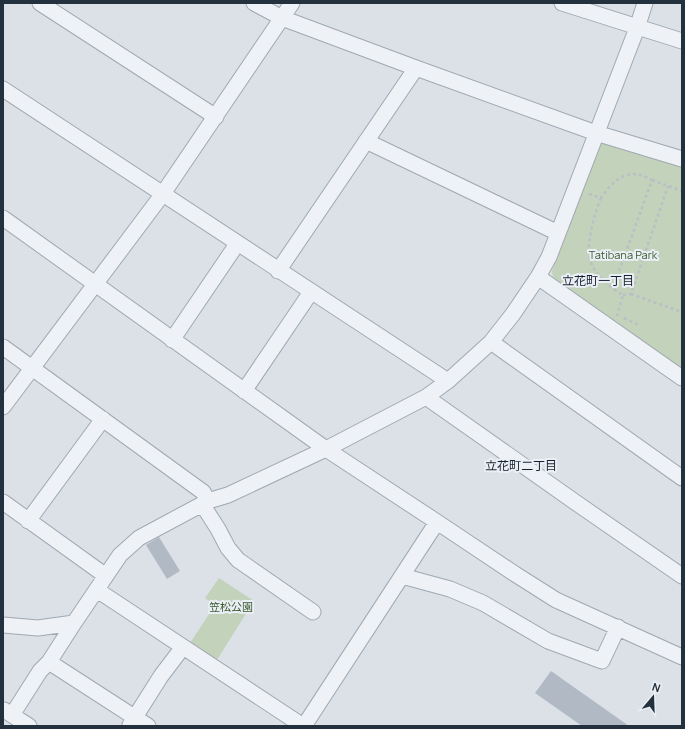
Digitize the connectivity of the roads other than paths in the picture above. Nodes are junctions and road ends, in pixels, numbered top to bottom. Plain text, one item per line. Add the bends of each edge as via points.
1 (40, 3) edge
2 (254, 3) edge
3 (292, 3) edge
4 (562, 3) edge
5 (645, 3) edge
6 (282, 18) junction
7 (637, 28) junction
8 (682, 41) edge
9 (416, 68) junction
10 (3, 89) edge
11 (216, 117) junction
12 (596, 133) junction
13 (366, 141) junction
14 (682, 159) edge
15 (162, 195) junction
16 (3, 218) edge
17 (558, 233) junction
18 (237, 244) junction
19 (278, 271) junction
20 (538, 277) junction
21 (94, 284) junction
22 (311, 292) junction
23 (172, 340) junction
24 (491, 342) junction
25 (3, 347) edge
26 (32, 368) junction
27 (682, 378) edge
28 (448, 381) junction
29 (244, 391) junction
30 (426, 397) junction
31 (3, 407) edge
32 (103, 419) junction
33 (326, 450) junction
34 (682, 478) edge
35 (3, 502) edge
36 (205, 503) junction
37 (28, 521) junction
38 (437, 522) junction
39 (106, 576) junction
40 (402, 576) junction
41 (682, 576) edge
42 (97, 590) junction
43 (313, 612) dead end
44 (74, 622) junction
45 (3, 625) edge
46 (618, 627) junction
47 (183, 647) junction
48 (682, 657) edge
49 (49, 662) junction
50 (7, 713) edge
51 (132, 722) edge
52 (29, 726) edge
53 (148, 726) edge
54 (304, 726) edge

1 - 11 street
2 - 6 street
3 - 6 street
4 - 7 street
5 - 7 street
6 - 9 street
6 - 11 street
7 - 8 street
7 - 12 street
9 - 12 street
9 - 13 street
10 - 15 street
11 - 15 street
12 - 14 street
12 - 17 street
13 - 17 street
13 - 19 street
15 - 18 street
15 - 21 street
16 - 21 street
17 - 20 street
18 - 19 street
18 - 23 street
19 - 22 street
20 - 24 street
20 - 27 street
21 - 23 street
21 - 26 street
22 - 28 street
22 - 29 street
23 - 29 street
24 - 28 street
24 - 34 street
25 - 26 street
26 - 31 street
26 - 32 street
28 - 30 street
29 - 33 street
30 - 33 street
30 - 41 street
32 - 36 street via 203,492
32 - 37 street
33 - 36 street
33 - 38 street
35 - 37 street
36 - 39 street via 139,538 120,555
36 - 43 street via 228,548 238,560
37 - 39 street
38 - 40 street
38 - 46 street via 556,600
39 - 42 street
40 - 46 street via 450,589 483,603 548,640 602,661
40 - 54 street
42 - 44 street
42 - 47 street
44 - 45 street via 38,628
44 - 49 street
46 - 48 street
47 - 51 street
47 - 54 street
49 - 50 street
49 - 51 street
50 - 52 street
51 - 53 street

